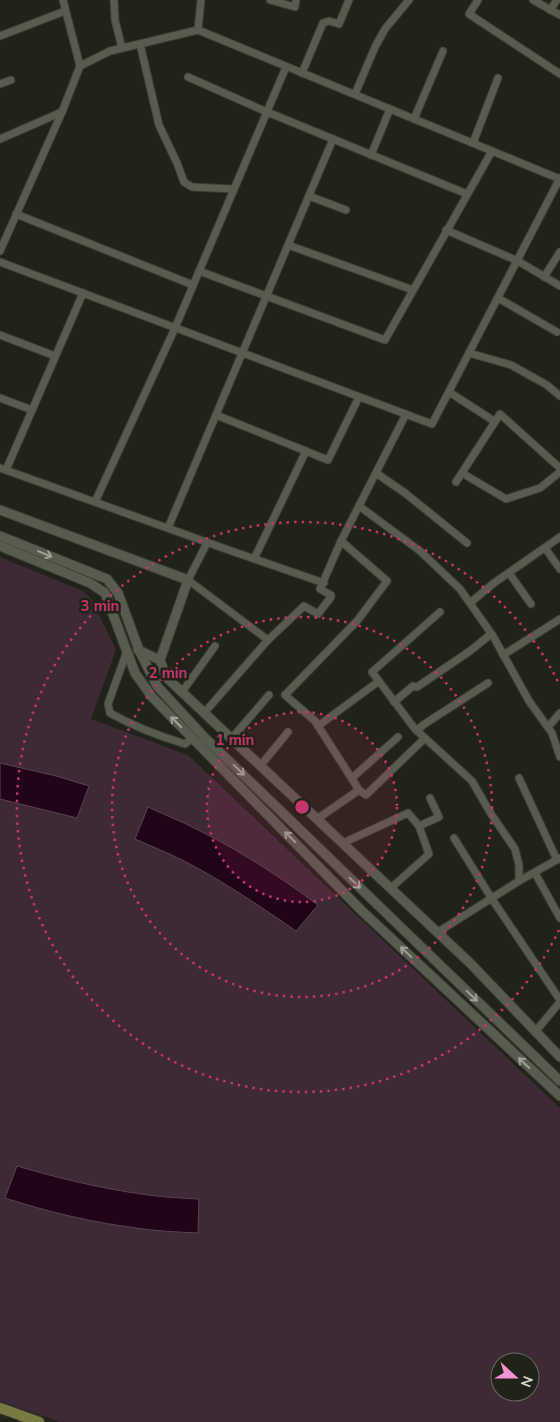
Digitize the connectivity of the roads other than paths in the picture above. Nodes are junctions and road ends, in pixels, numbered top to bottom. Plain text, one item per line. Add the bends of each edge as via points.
1 (62, 0) edge
2 (114, 0) edge
3 (201, 0) edge
4 (270, 0) edge
5 (296, 0) edge
6 (349, 0) edge
7 (409, 0) edge
8 (478, 0) edge
9 (533, 0) edge
10 (557, 0) edge
11 (550, 10) junction
12 (66, 11) junction
13 (560, 15) edge
14 (198, 30) junction
15 (0, 36) edge
16 (140, 44) junction
17 (122, 48) junction
18 (443, 51) dead end
19 (80, 66) junction
20 (286, 67) junction
21 (302, 73) junction
22 (560, 74) edge
23 (188, 77) dead end
24 (498, 78) dead end
25 (11, 80) dead end
26 (0, 84) edge
27 (355, 94) junction
28 (390, 109) junction
29 (62, 112) junction
30 (267, 112) junction
31 (414, 119) junction
32 (0, 139) edge
33 (333, 139) junction
34 (473, 143) junction
35 (492, 151) junction
36 (371, 154) junction
37 (560, 178) edge
38 (234, 189) junction
39 (467, 194) junction
40 (308, 196) junction
41 (346, 210) dead end
42 (16, 214) junction
43 (446, 230) junction
44 (288, 245) junction
45 (0, 251) edge
46 (560, 252) edge
47 (518, 261) junction
48 (0, 262) edge
49 (199, 271) junction
50 (544, 277) junction
51 (193, 285) junction
52 (560, 286) edge
53 (413, 290) junction
54 (83, 293) junction
55 (266, 296) junction
56 (498, 298) junction
57 (175, 328) junction
58 (557, 332) dead end
59 (0, 335) edge
60 (243, 353) junction
61 (469, 353) junction
62 (55, 356) junction
63 (449, 392) junction
64 (560, 396) edge
65 (359, 397) junction
66 (0, 398) edge
67 (32, 410) junction
68 (406, 414) junction
69 (216, 415) junction
70 (494, 421) junction
71 (306, 451) junction
72 (560, 468) edge
73 (3, 469) edge
74 (560, 472) edge
75 (376, 473) junction
76 (462, 473) junction
77 (456, 482) dead end
78 (95, 502) junction
79 (359, 506) junction
80 (0, 510) edge
81 (168, 528) junction
82 (0, 536) edge
83 (560, 537) edge
84 (341, 541) junction
85 (207, 542) junction
86 (467, 543) dead end
87 (0, 546) edge
88 (545, 548) junction
89 (254, 559) junction
90 (560, 569) edge
91 (509, 573) junction
92 (188, 580) junction
93 (324, 583) junction
94 (470, 603) junction
95 (531, 604) dead end
96 (440, 612) dead end
97 (560, 619) edge
98 (491, 634) junction
99 (268, 640) junction
100 (215, 646) dead end
101 (139, 650) junction
102 (127, 651) junction
103 (503, 655) junction
104 (160, 660) junction
105 (379, 681) junction
106 (488, 683) dead end
107 (182, 692) junction
108 (269, 696) dead end
109 (394, 702) junction
110 (204, 713) junction
111 (560, 713) edge
112 (318, 726) junction
113 (548, 727) junction
114 (417, 731) junction
115 (288, 732) dead end
116 (398, 737) dead end
117 (193, 738) junction
118 (232, 738) junction
119 (425, 738) junction
120 (560, 757) edge
121 (261, 766) junction
122 (352, 778) junction
123 (519, 778) dead end
124 (359, 790) junction
125 (430, 798) dead end
126 (317, 819) junction
127 (419, 826) junction
128 (454, 838) dead end
129 (343, 843) junction
130 (558, 859) edge
131 (535, 872) junction
132 (519, 881) junction
133 (391, 888) junction
134 (492, 898) junction
135 (560, 918) edge
136 (438, 932) junction
137 (560, 1001) edge
138 (534, 1032) junction
139 (560, 1057) edge
140 (560, 1081) edge
141 (560, 1096) edge
142 (0, 1408) edge
143 (39, 1422) edge

1 - 12 street
2 - 17 street
3 - 14 street
4 - 5 street via 295,7
6 - 21 street via 339,24 324,23
7 - 27 street via 385,29
8 - 22 street via 469,14
9 - 11 street
10 - 11 street
11 - 13 street
12 - 15 street
12 - 19 street
14 - 16 street
14 - 20 street
16 - 17 street
16 - 38 street via 159,125 184,182 192,187
17 - 19 street
18 - 31 street
19 - 29 street
20 - 21 street
20 - 30 street
21 - 27 street
23 - 30 street
24 - 34 street
25 - 26 street
27 - 28 street
28 - 31 street
28 - 36 street
29 - 32 street
29 - 42 street
30 - 33 street
30 - 38 street
31 - 34 street
33 - 36 street
33 - 40 street
34 - 35 street
35 - 37 street
35 - 39 street
36 - 39 street
37 - 47 street
38 - 49 street
39 - 43 street
40 - 41 street
40 - 44 street
42 - 45 street
42 - 51 street
43 - 47 street
43 - 53 street
44 - 53 street
44 - 55 street
46 - 50 street
47 - 50 street
47 - 56 street
48 - 54 street
49 - 51 street
49 - 55 street
50 - 52 street
51 - 57 street
53 - 55 street via 385,340
54 - 57 street
54 - 62 street
55 - 60 street
56 - 58 street
56 - 61 street
57 - 60 street
57 - 78 street
59 - 62 street
60 - 65 street
60 - 69 street
61 - 63 street
61 - 64 street via 511,365
62 - 67 street
63 - 68 street via 432,424
63 - 70 street
65 - 68 street
65 - 71 street via 328,460
66 - 67 street
67 - 73 street
68 - 75 street
69 - 71 street
69 - 81 street
70 - 72 street via 500,414
70 - 76 street
71 - 89 street
73 - 78 street
74 - 76 street via 540,488 506,499
75 - 79 street
75 - 86 street
76 - 77 street
78 - 81 street
79 - 84 street
79 - 94 street via 420,551 460,588
80 - 92 street
81 - 85 street
82 -> 101 street via 107,579 118,592
83 - 88 street
84 - 93 street
84 - 112 street via 387,581 356,621 285,695
85 - 89 street
85 - 92 street
87 - 102 street via 90,583 105,593
88 - 90 street
88 - 91 street
89 - 93 street
91 - 94 street
91 - 95 street
92 - 99 street
92 - 104 street
93 - 99 street via 320,589 332,595 318,614 304,606
94 - 98 street
96 - 105 street via 372,672
97 - 103 street
98 - 103 street
98 - 109 street
99 - 110 street
100 - 107 street
101 - 102 street
101 - 104 street
101 -> 140 street via 157,686 205,738
117 -> 102 street via 152,697 135,673
102 - 117 street via 108,704 110,713 125,722 185,744
103 - 113 street via 528,701
104 - 107 street via 166,677
105 - 109 street
105 - 112 street
106 - 114 street
107 - 110 street
108 - 118 street
109 - 114 street
110 - 118 street
111 - 113 street
112 - 122 street
113 - 120 street
114 - 119 street
115 - 121 street
116 - 122 street
141 -> 117 street via 362,911
118 - 121 street
119 - 124 street via 366,795
119 - 132 street via 472,781 515,849
121 - 126 street
122 - 124 street
123 - 130 street
124 - 126 street
125 - 127 street via 439,817
126 - 129 street
127 - 129 street via 408,813
127 - 133 street via 429,854
128 - 134 street
129 - 133 street
130 - 131 street
131 - 132 street
131 - 135 street
132 - 134 street
133 - 136 street
134 - 136 street
134 - 137 street
136 - 138 street
137 - 138 street
138 - 139 street
142 - 143 main road

